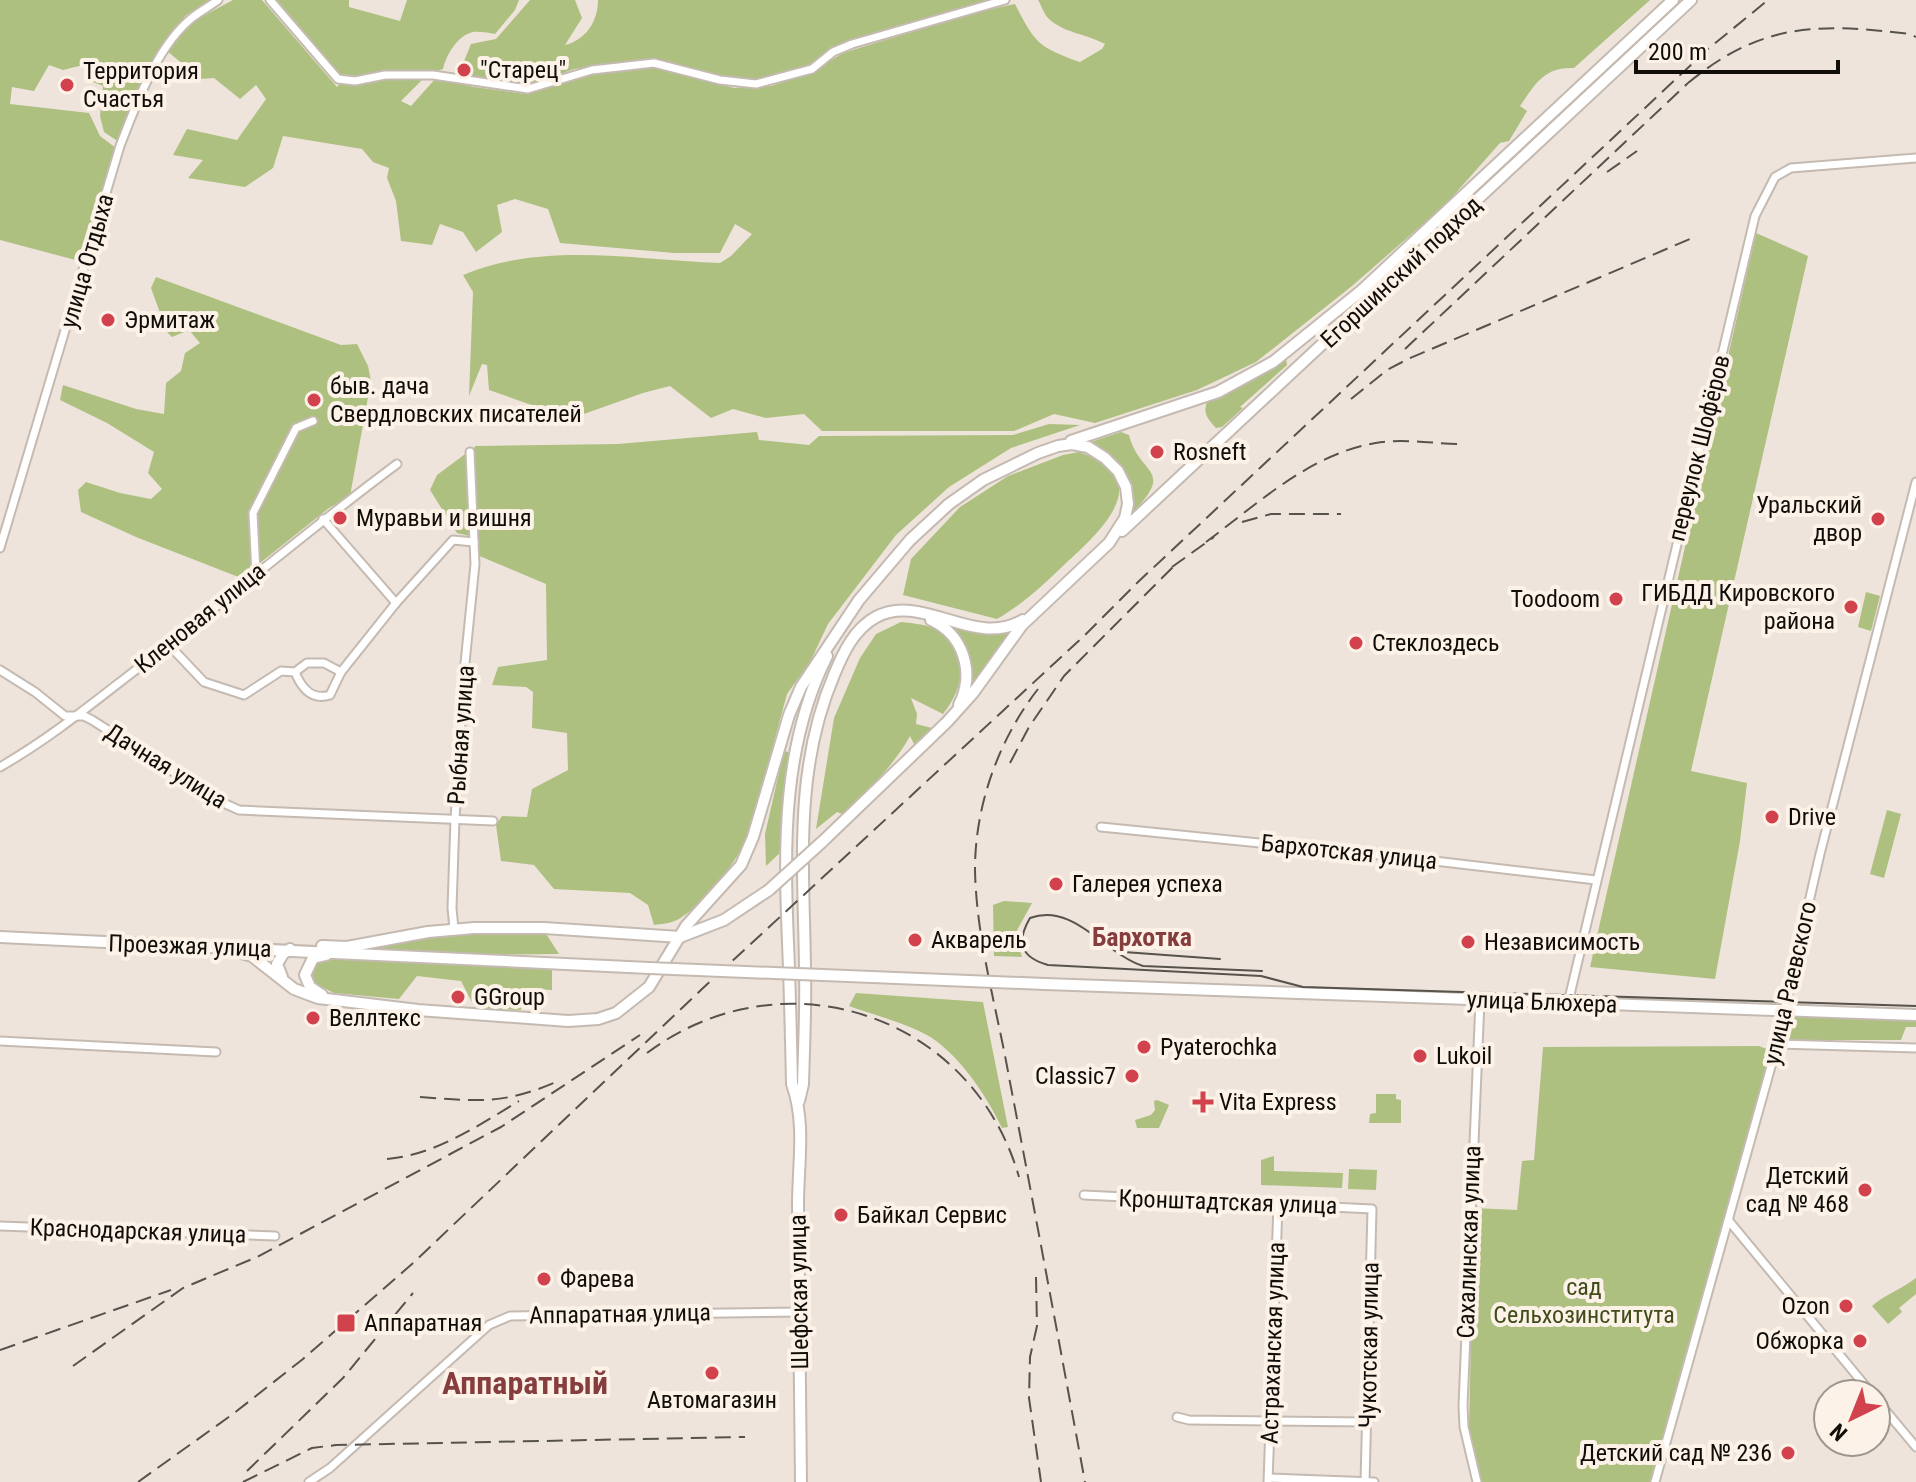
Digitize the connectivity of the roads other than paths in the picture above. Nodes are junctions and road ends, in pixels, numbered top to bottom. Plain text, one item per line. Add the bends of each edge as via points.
1 (218, 0) edge
2 (270, 0) edge
3 (1005, 0) edge
4 (1673, 0) edge
5 (1691, 0) edge
6 (1916, 158) edge
7 (313, 421) dead end
8 (1058, 446) junction
9 (470, 452) dead end
10 (397, 464) dead end
11 (1916, 482) edge
12 (323, 519) junction
13 (474, 542) junction
14 (1109, 543) junction
15 (0, 548) edge
16 (256, 574) junction
17 (396, 603) junction
18 (1034, 612) junction
19 (911, 613) junction
20 (842, 627) junction
21 (169, 645) junction
22 (0, 670) edge
23 (295, 672) junction
24 (341, 672) junction
25 (75, 716) junction
26 (947, 722) junction
27 (0, 767) edge
28 (455, 819) junction
29 (493, 821) dead end
30 (1101, 827) dead end
31 (1596, 880) junction
32 (454, 929) junction
33 (0, 937) edge
34 (680, 937) junction
35 (219, 947) junction
36 (295, 950) junction
37 (341, 954) junction
38 (379, 956) joint
39 (285, 982) junction
40 (335, 1000) junction
41 (1480, 1000) junction
42 (1568, 1003) junction
43 (1785, 1011) junction
44 (1916, 1015) edge
45 (0, 1041) edge
46 (1777, 1044) junction
47 (1916, 1048) edge
48 (216, 1052) dead end
49 (799, 1103) junction
50 (1084, 1195) dead end
51 (1278, 1205) junction
52 (1372, 1209) joint
53 (1729, 1221) junction
54 (0, 1226) edge
55 (275, 1236) dead end
56 (800, 1312) junction
57 (1859, 1378) edge
58 (1177, 1417) dead end
59 (1892, 1418) edge
60 (1270, 1419) junction
61 (1368, 1422) junction
62 (1916, 1447) edge
63 (1268, 1480) edge
64 (309, 1482) edge
65 (801, 1482) edge
66 (1365, 1482) edge
67 (1374, 1482) edge
68 (1477, 1482) edge
69 (1655, 1482) edge

1 - 15 street, улица Отдыха via 190,19 164,52 120,146
2 - 3 street via 338,79 433,75 528,89 592,70 654,63 756,84 812,69 852,44
4 - 8 main road, Егоршинский подход via 1361,291 1273,362 1218,392
5 - 14 main road, Егоршинский подход
6 - 31 street, переулок Шофёров via 1791,168 1775,177 1755,216
7 - 16 street via 296,428 253,513
8 - 14 main road via 1093,449 1123,480 1127,511
8 - 20 main road, Егоршинский подход via 997,472 941,511 890,562
9 - 13 street, Рыбная улица
10 - 12 street, Кленовая улица
11 - 43 street, улица Раевского
12 - 16 street, Кленовая улица
12 - 17 street
13 - 17 street via 453,540
13 - 28 street, Рыбная улица
14 - 18 main road, Егоршинский подход
16 - 21 street, Кленовая улица
17 - 24 street
18 - 19 main road via 996,630
18 - 26 main road
19 - 26 main road via 945,628 964,658 966,687
19 - 49 main road via 881,615 852,640 829,687 813,741 802,825 805,971
20 - 34 main road via 795,699 743,862
20 - 49 main road via 811,688 789,792 785,863 792,1084
21 - 23 street via 204,682 244,695 281,671
21 - 25 street, Кленовая улица
22 - 25 street, Дачная улица via 65,716
23 - 24 street via 316,662
23 - 24 street via 310,694 323,697 333,691
25 - 27 street, Кленовая улица via 41,744
25 - 28 street, Дачная улица via 92,720 239,810
26 - 34 main road, bridge via 769,890 724,920
28 - 29 street, Дачная улица
28 - 32 street, Рыбная улица
30 - 31 street, Бархотская улица
31 - 42 street, переулок Шофёров
32 - 34 main road via 544,928
32 - 36 main road
33 - 35 main road, Проезжая улица
34 - 40 main road via 649,987 622,1009 598,1019 473,1015
35 - 36 main road, Проезжая улица
35 - 39 main road via 252,956
36 - 37 main road, Проезжая улица
36 - 39 main road via 283,954 277,964
37 - 38 main road, Проезжая улица
37 - 40 main road via 313,958 305,975 310,987
38 - 41 main road, улица Блюхера, bridge
39 - 40 main road via 300,992
41 - 42 main road, улица Блюхера
41 - 68 street, Сахалинская улица via 1463,1406
42 - 43 main road, улица Блюхера
43 - 44 main road, улица Блюхера
43 - 46 street, улица Раевского
45 - 48 street
46 - 47 street
46 - 53 street, улица Раевского
49 - 56 main road, Шефская улица
50 - 51 street, Кронштадтская улица
51 - 52 street, Кронштадтская улица
51 - 60 street, Астраханская улица
52 - 61 street, Чукотская улица
53 - 57 street
53 - 69 street, улица Раевского
54 - 55 street, Краснодарская улица
56 - 64 street, Аппаратная улица via 500,1319
56 - 65 main road, Шефская улица
58 - 60 street
59 - 62 street
60 - 61 street
60 - 63 street, Астраханская улица
61 - 66 street, Чукотская улица
63 - 66 street
66 - 67 street

